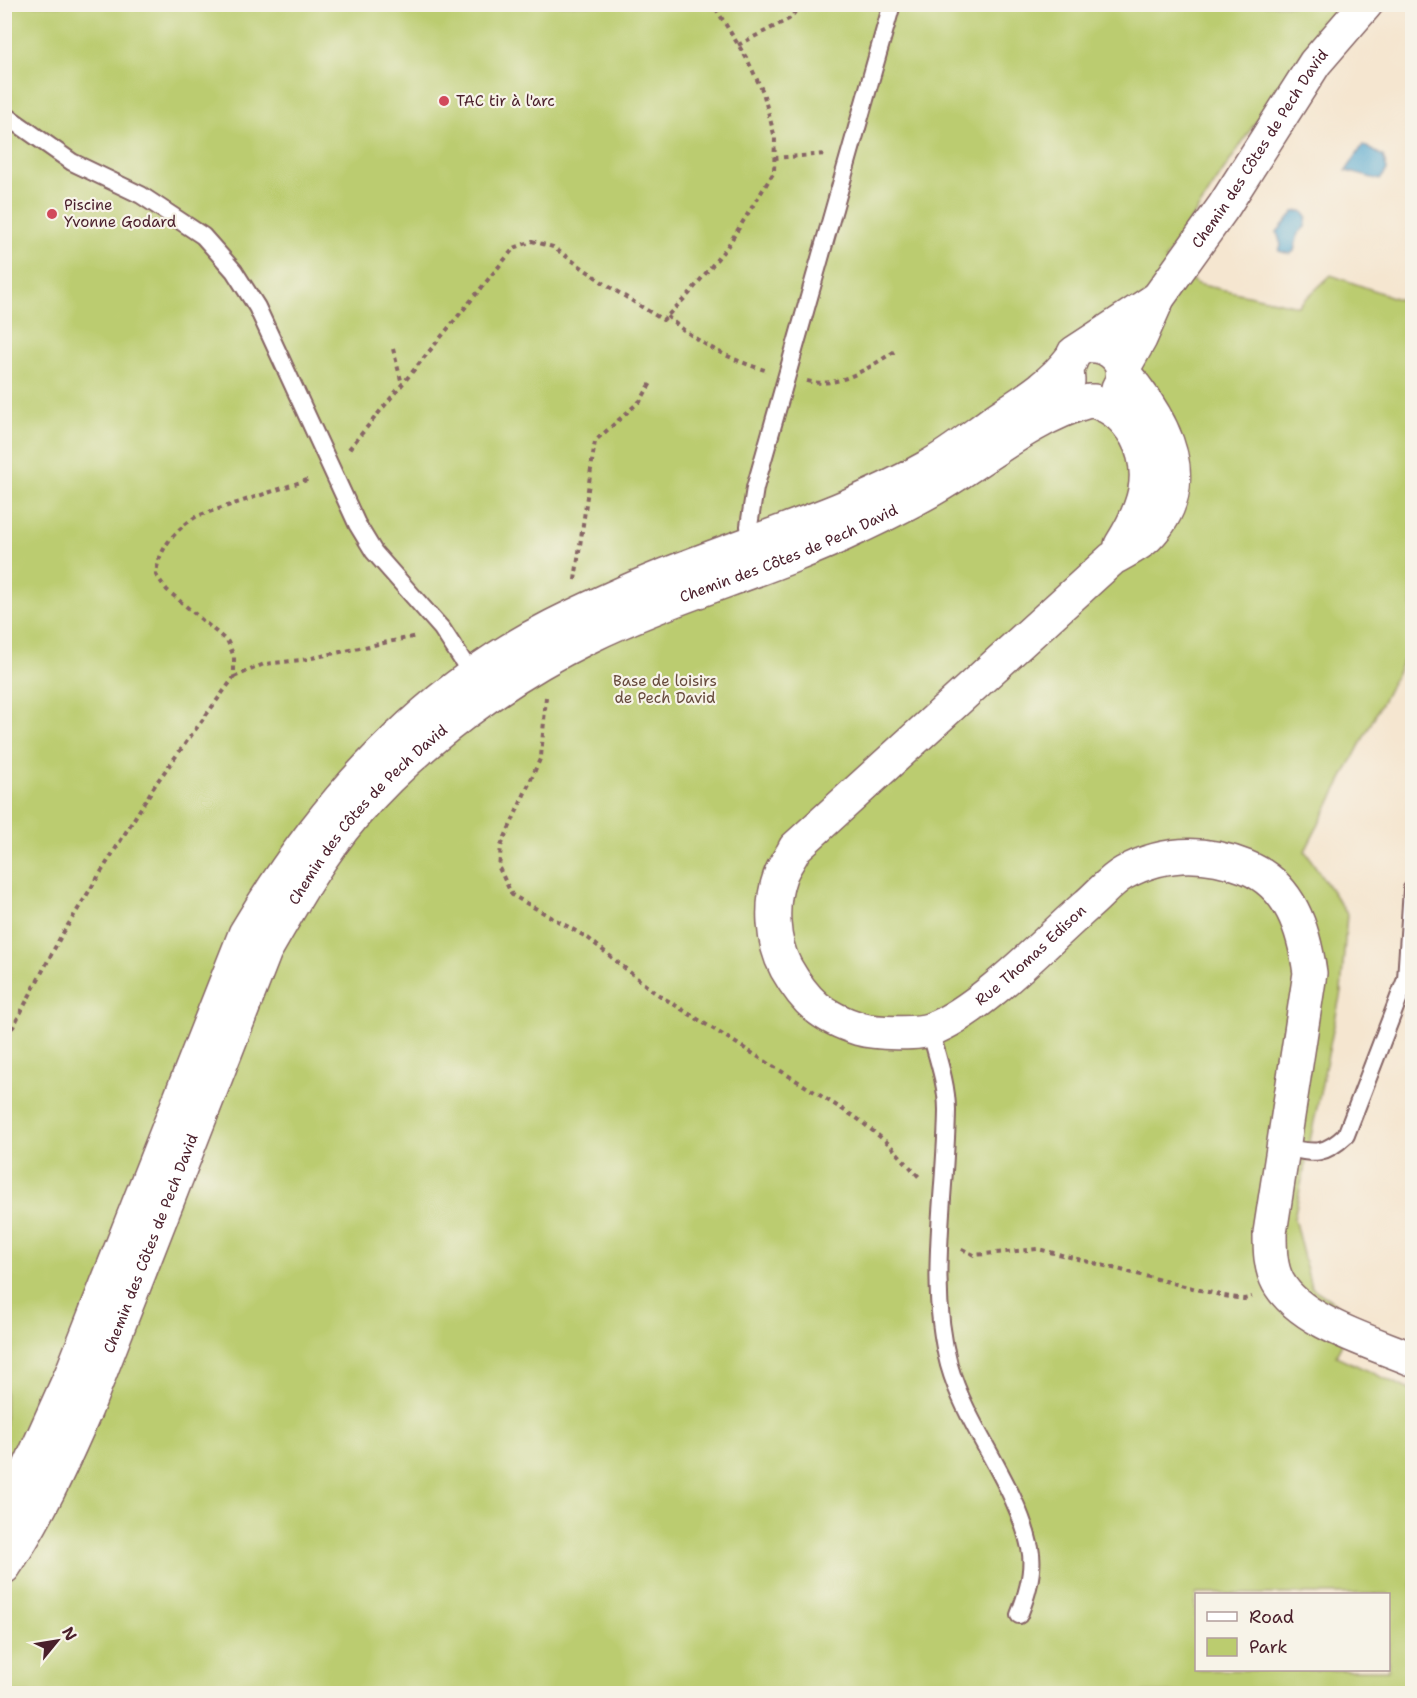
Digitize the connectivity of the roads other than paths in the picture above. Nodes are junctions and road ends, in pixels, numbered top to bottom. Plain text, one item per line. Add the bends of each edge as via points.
1 (892, 4) edge
2 (1366, 4) edge
3 (4, 114) edge
4 (1158, 298) junction
5 (1078, 353) junction
6 (1123, 370) junction
7 (1091, 401) junction
8 (754, 557) junction
9 (1112, 559) junction
10 (479, 686) junction
11 (1413, 889) edge
12 (930, 1030) junction
13 (1284, 1147) junction
14 (1413, 1359) edge
15 (4, 1524) edge
16 (4, 1567) edge
17 (1019, 1615) dead end

1 - 8 lane via 755,488 749,525
2 - 4 street, Chemin des Côtes de Pech David via 1315,63 1224,206
3 - 10 lane via 72,162 141,195 202,236 234,271 257,307 357,524 374,552 442,629
4 - 5 street, Chemin des Côtes de Pech David
4 - 6 street, Chemin des Côtes de Pech David
5 - 6 street via 1099,345 1110,349
5 - 7 street via 1067,369 1072,389
5 - 8 street, Chemin des Côtes de Pech David via 1053,381 927,468 814,520
6 - 7 street via 1115,393
6 - 9 street, Rue Thomas Edison via 1153,411 1169,444 1175,476 1167,509 1147,537
7 - 8 street, Chemin des Côtes de Pech David via 1023,430 943,484 832,540
7 - 9 street, Rue Thomas Edison via 1111,407 1128,422 1142,448 1148,472 1134,524
8 - 10 street, Chemin des Côtes de Pech David via 532,666
8 - 10 street, Chemin des Côtes de Pech David via 641,585 579,614 522,643
9 - 12 street, Rue Thomas Edison via 795,848 780,876 773,916 781,958 802,995 836,1022 871,1032
10 - 15 street, Chemin des Côtes de Pech David via 424,713 366,766 323,815 245,934 71,1375
10 - 16 street, Chemin des Côtes de Pech David via 354,815 302,886 265,951 86,1409 57,1476
11 - 13 lane via 1406,979 1346,1135 1331,1149 1313,1154
12 - 13 street, Rue Thomas Edison via 978,1002 1123,873 1160,858 1193,854 1228,860 1256,871 1282,892 1297,917 1306,944 1310,974
12 - 17 lane via 947,1108 938,1245 942,1336 955,1381 1016,1509 1030,1549 1031,1567
13 - 14 street, Rue Thomas Edison via 1270,1233 1270,1257 1278,1283 1302,1308 1338,1328

